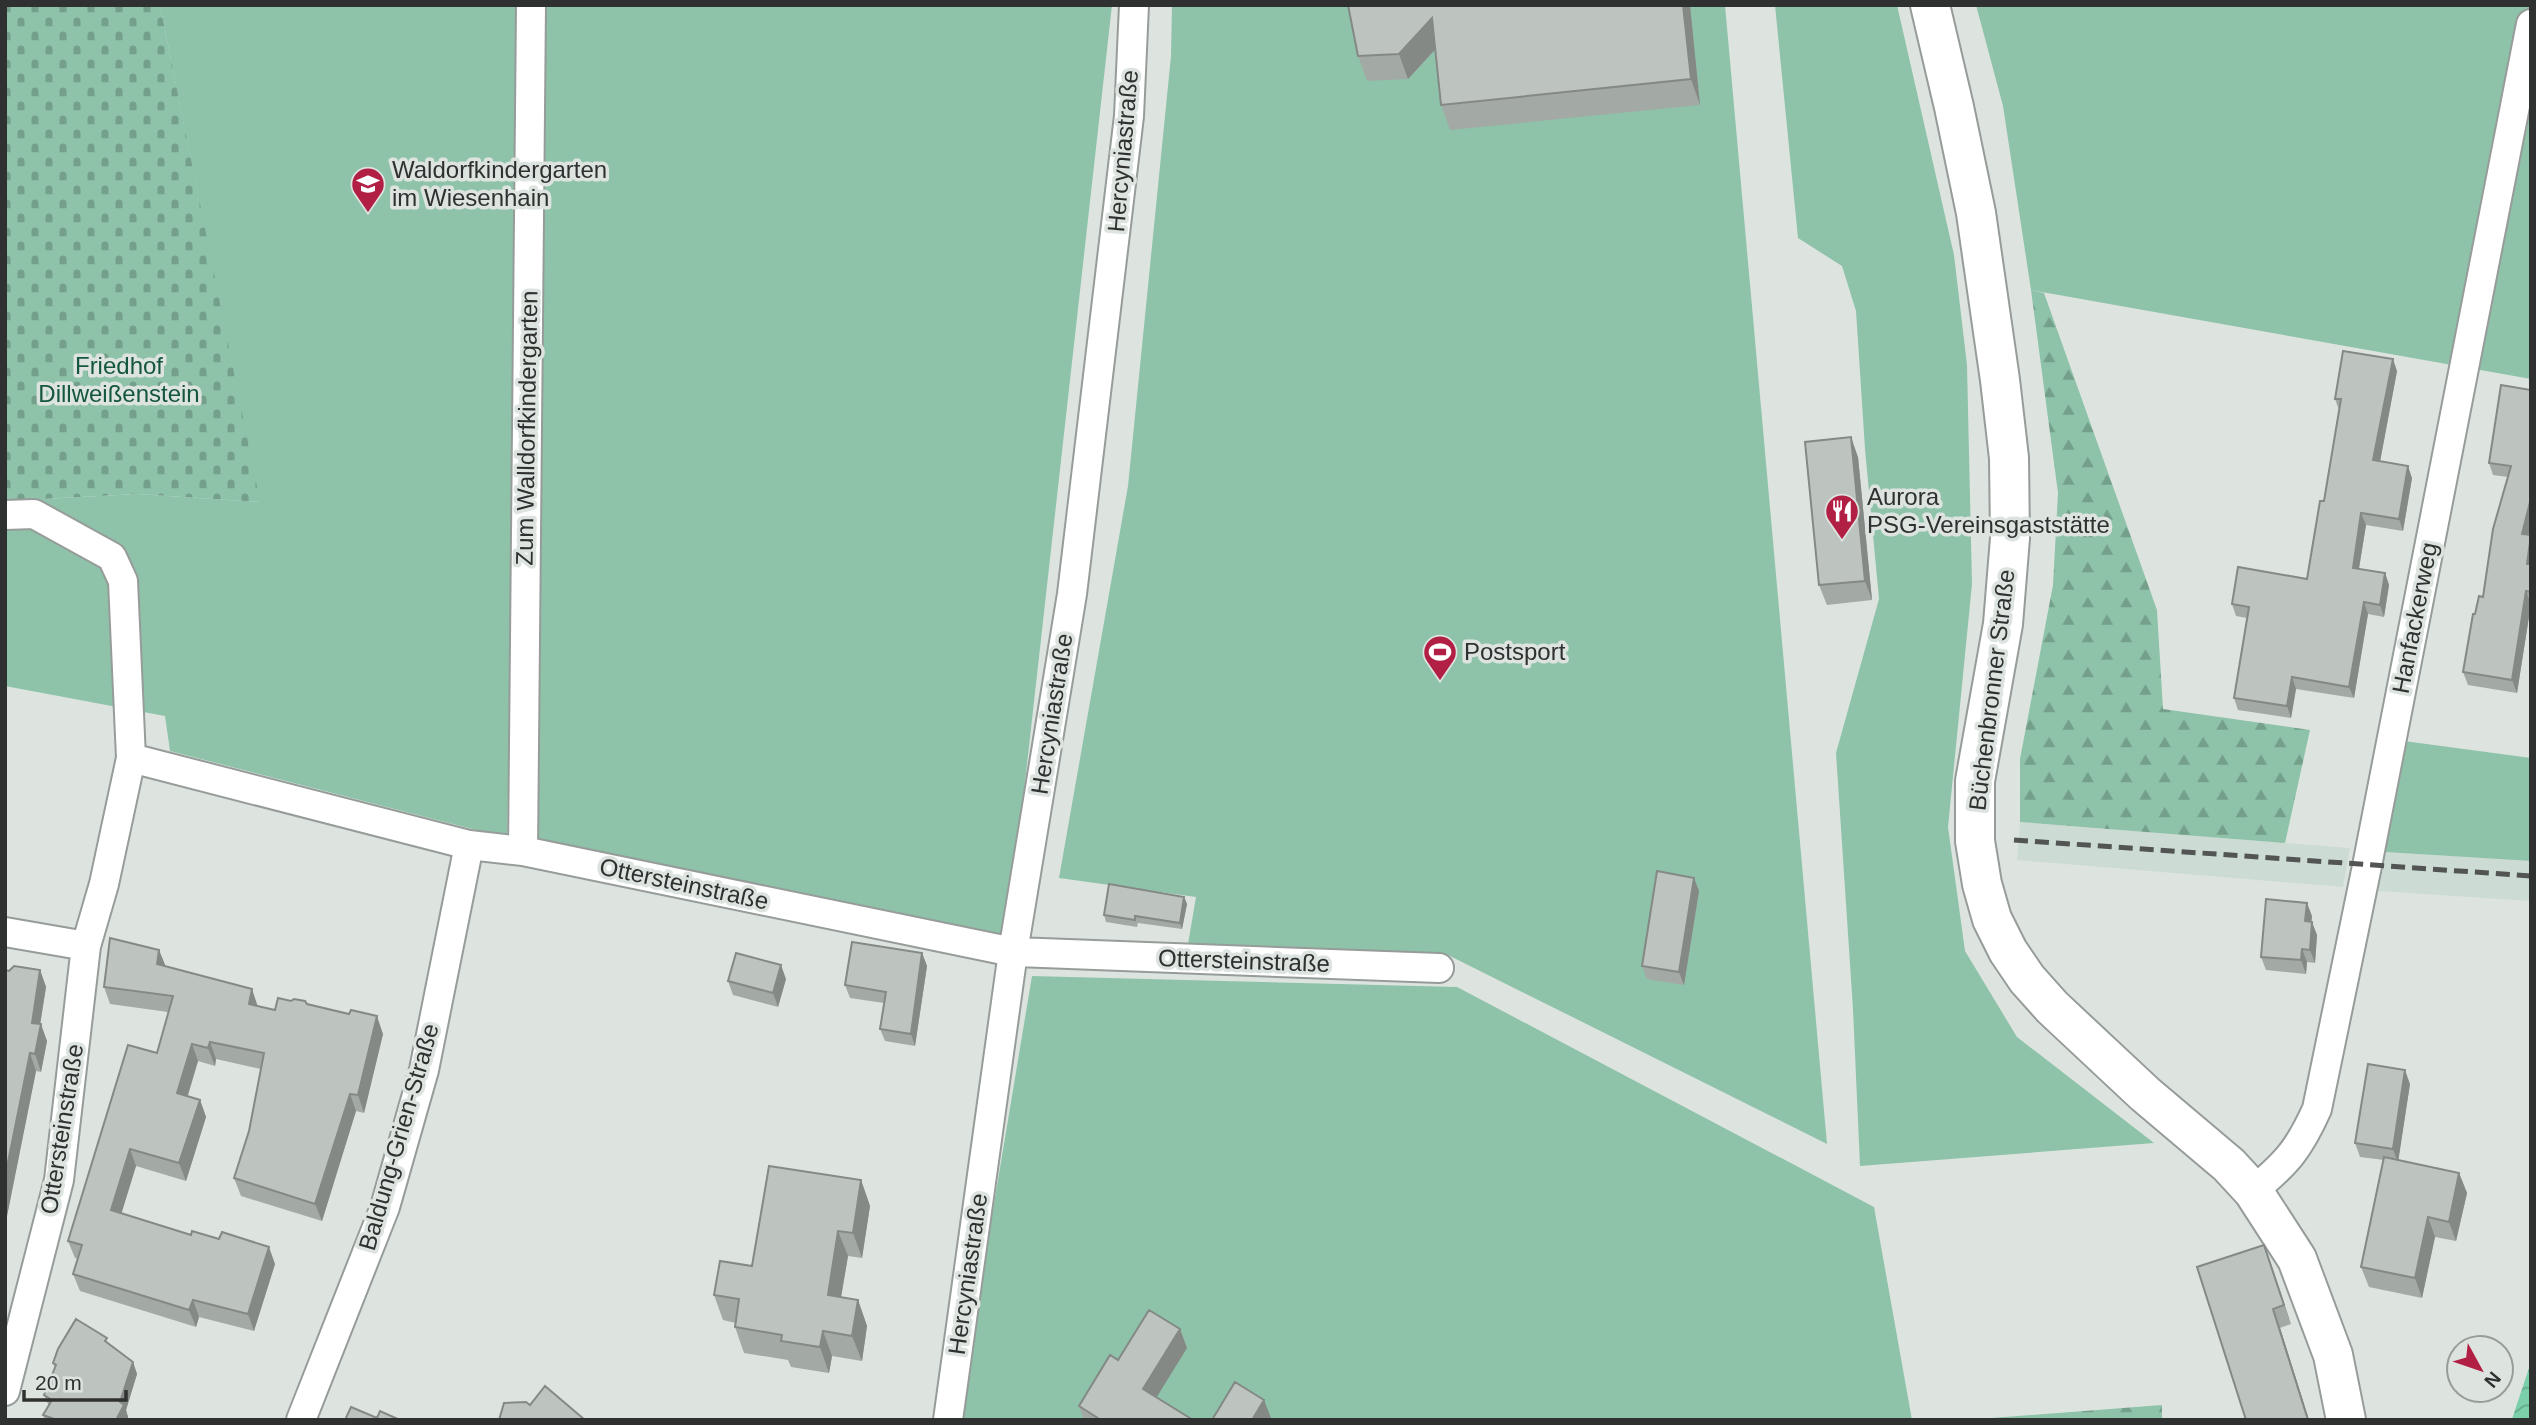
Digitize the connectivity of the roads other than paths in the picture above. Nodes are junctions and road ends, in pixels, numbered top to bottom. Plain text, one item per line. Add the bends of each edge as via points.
1 (531, 5) edge
2 (1134, 5) edge
3 (1930, 5) edge
4 (2531, 23) edge
5 (5, 514) edge
6 (131, 758) junction
7 (469, 845) junction
8 (523, 851) junction
9 (5, 932) edge
10 (86, 946) junction
11 (1013, 952) junction
12 (1439, 968) dead end
13 (2253, 1191) junction
14 (5, 1391) edge
15 (301, 1420) edge
16 (948, 1420) edge
17 (2346, 1420) edge

1 - 8 street, Zum Walldorfkindergarten
2 - 11 street, Hercyniastraße via 1129,116 1072,594
3 - 13 main road, Büchenbronner Straße via 1976,213 2008,458 2010,538 2003,625 1975,781 1975,841 1982,884 2008,951 2027,979 2096,1050
4 - 13 street, Hanfackerweg via 2317,1109 2302,1142
5 - 6 street via 34,514 112,557 123,581
6 - 7 street, Ottersteinstraße
6 - 10 street, Ottersteinstraße
7 - 8 street, Ottersteinstraße
7 - 15 street, Baldung-Grien-Straße via 424,1070 388,1195
8 - 11 street, Ottersteinstraße
9 - 10 street
10 - 14 street, Ottersteinstraße via 59,1180
11 - 12 street, Ottersteinstraße
11 - 16 street, Hercyniastraße
13 - 17 main road, Büchenbronner Straße via 2297,1259 2333,1354

